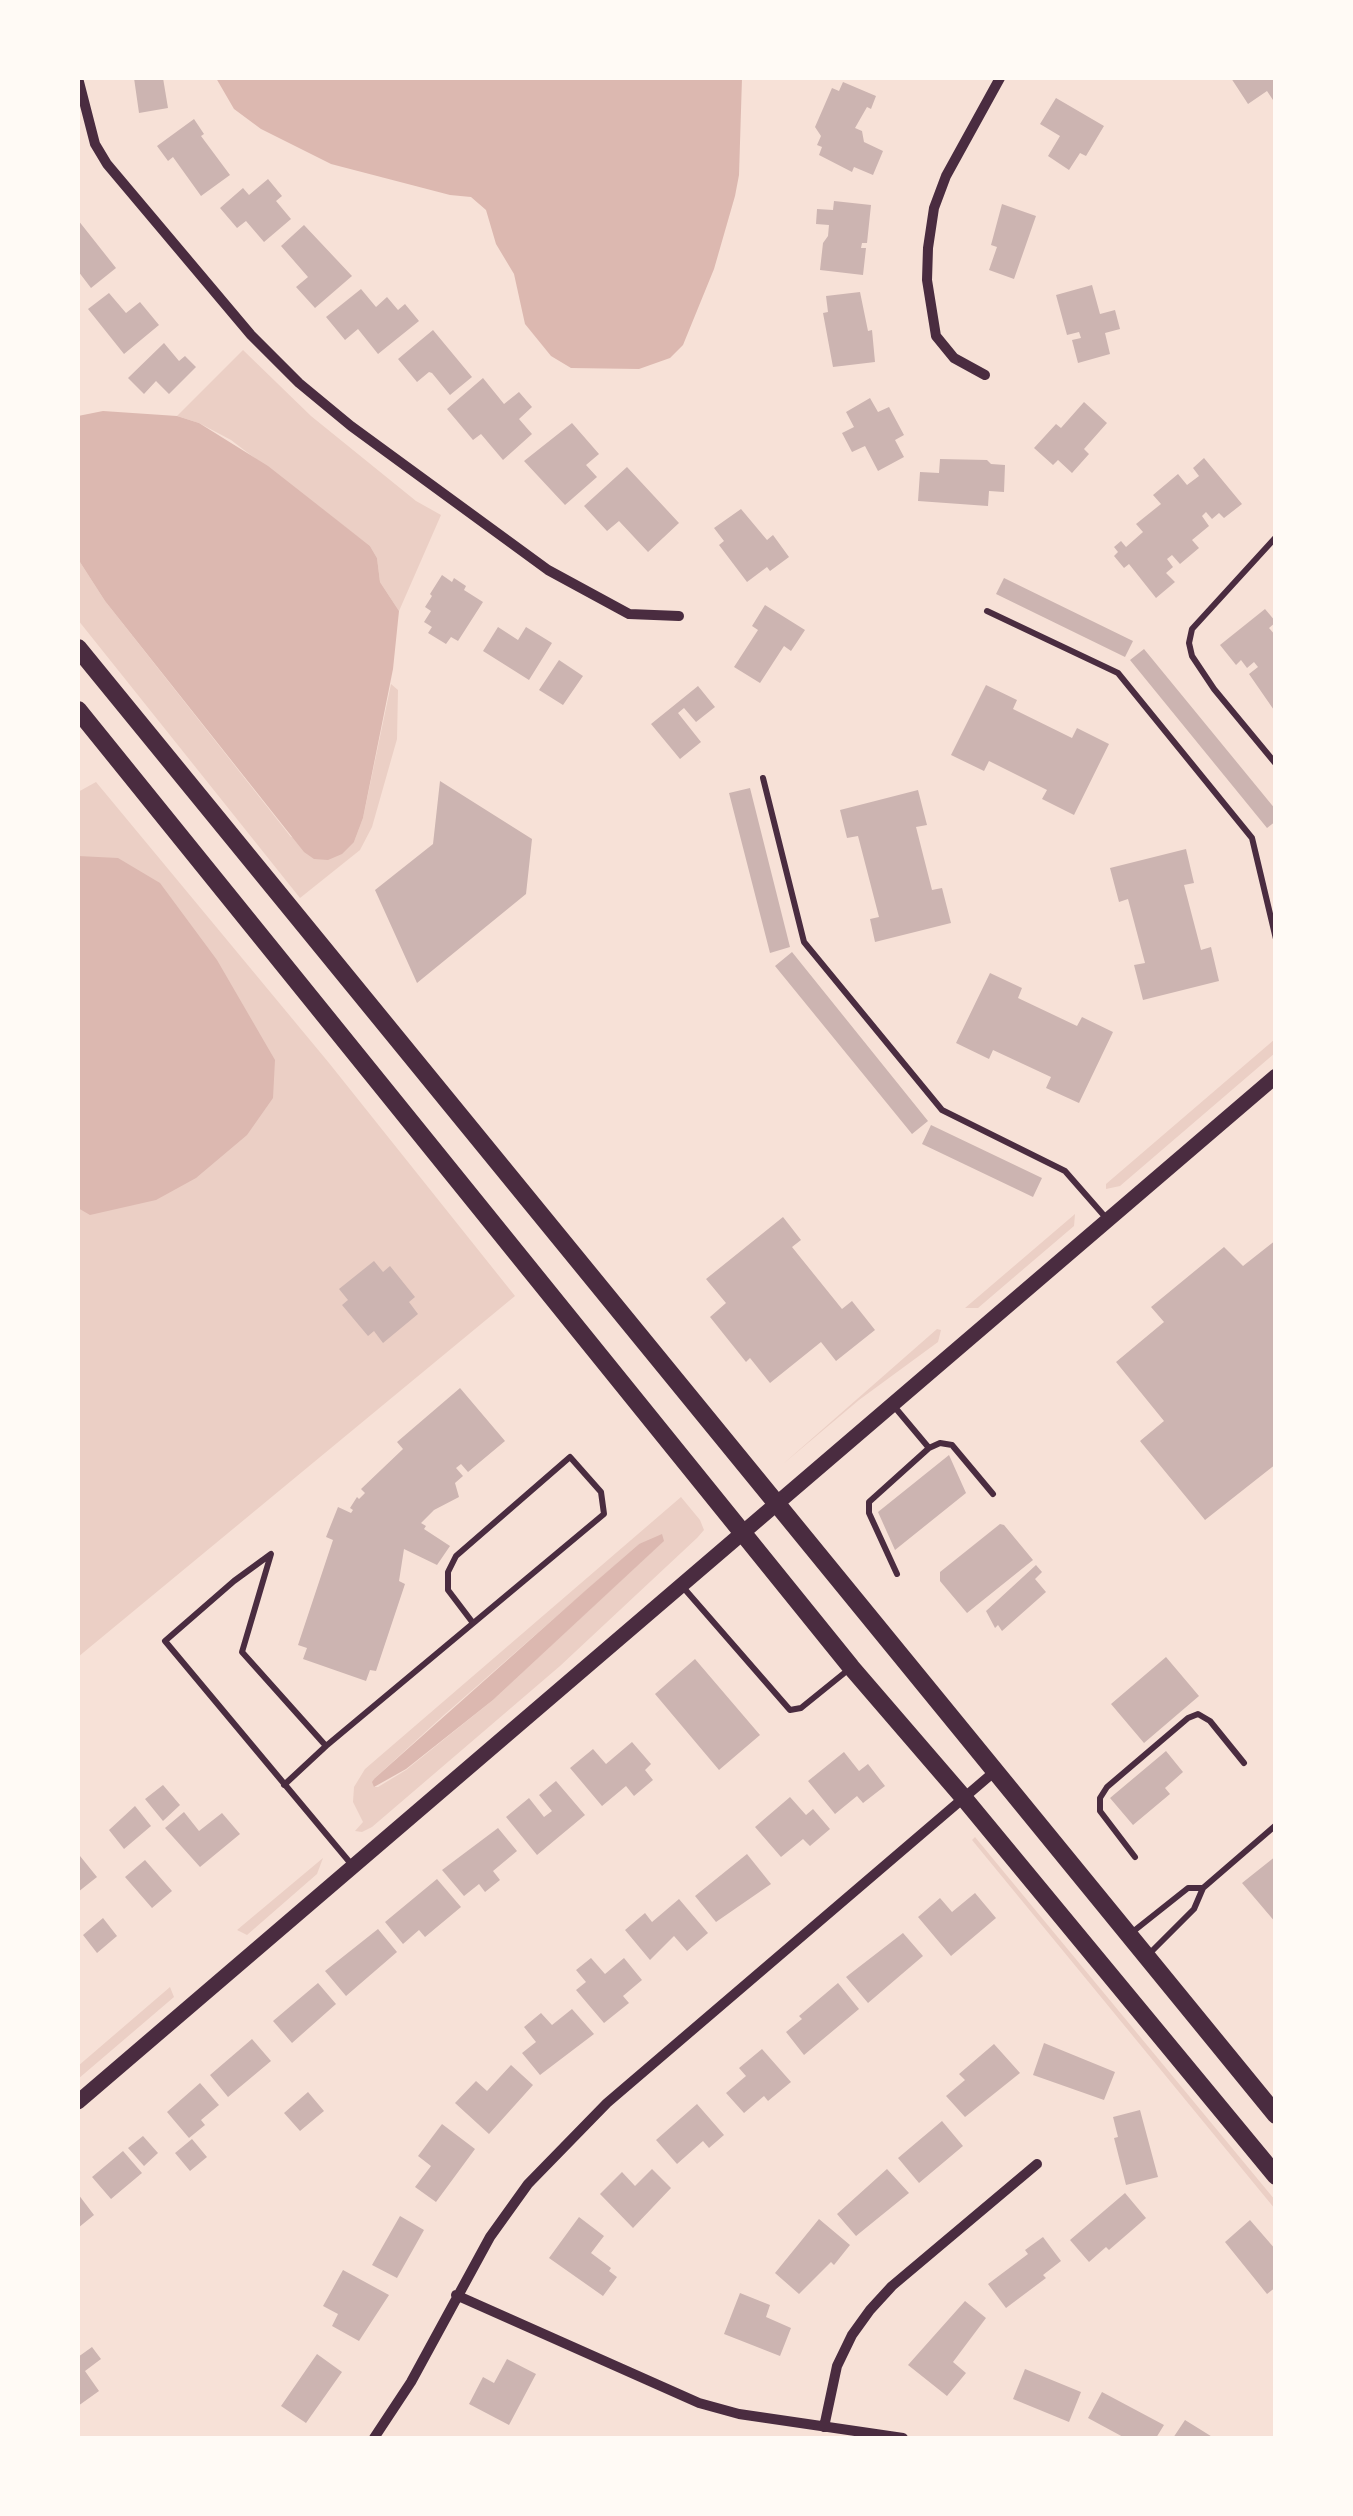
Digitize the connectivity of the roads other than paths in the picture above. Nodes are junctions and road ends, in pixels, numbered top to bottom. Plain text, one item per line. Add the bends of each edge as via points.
1 (78, 78) edge
2 (1000, 78) edge
3 (986, 375) dead end
4 (1276, 537) edge
5 (987, 611) dead end
6 (678, 616) dead end
7 (78, 648) edge
8 (78, 710) edge
9 (1276, 764) edge
10 (763, 778) dead end
11 (1276, 939) edge
12 (1276, 1076) edge
13 (1107, 1219) junction
14 (891, 1403) junction
15 (929, 1448) junction
16 (993, 1494) dead end
17 (774, 1504) junction
18 (741, 1532) junction
19 (897, 1574) dead end
20 (681, 1585) junction
21 (473, 1623) junction
22 (851, 1668) junction
23 (326, 1746) junction
24 (1244, 1764) dead end
25 (994, 1772) junction
26 (284, 1785) junction
27 (964, 1797) junction
28 (1276, 1825) edge
29 (1135, 1857) dead end
30 (353, 1866) junction
31 (1203, 1888) junction
32 (1128, 1935) junction
33 (1146, 1957) junction
34 (78, 2102) edge
35 (1276, 2115) edge
36 (1037, 2164) dead end
37 (1276, 2176) edge
38 (456, 2294) junction
39 (824, 2427) junction
40 (374, 2438) edge
41 (903, 2438) edge

1 - 6 street via 107,164 250,335 299,383 561,578 629,614
2 - 3 street via 934,208 926,280 936,336 954,358
4 - 9 lane via 1192,629 1189,643 1214,689
5 - 11 lane via 1118,674 1252,838
7 - 17 main road
8 - 18 main road
10 - 13 lane via 804,942 942,1110 1064,1171
12 - 13 street
13 - 14 street
14 - 15 lane
14 - 17 street
15 - 16 lane via 952,1445
15 - 19 lane via 869,1502
17 - 18 street
17 - 25 main road
18 - 20 street
18 - 22 main road
20 - 22 lane via 790,1710
20 - 30 street
21 - 21 lane via 604,1514 601,1492 570,1457 456,1556 448,1590
21 - 23 lane
22 - 27 main road
23 - 26 lane
23 - 26 lane via 242,1652 271,1554 164,1641
24 - 29 lane via 1198,1714 1134,1764 1099,1804
25 - 27 street
25 - 32 main road
26 - 30 lane
27 - 37 main road
27 - 38 street via 608,2102 528,2184
28 - 31 lane
30 - 34 street
31 - 32 lane via 1188,1888
31 - 33 lane via 1194,1909
32 - 33 main road
33 - 35 main road
36 - 39 street via 870,2310 837,2366
38 - 39 street via 699,2403
38 - 40 street
39 - 41 street

